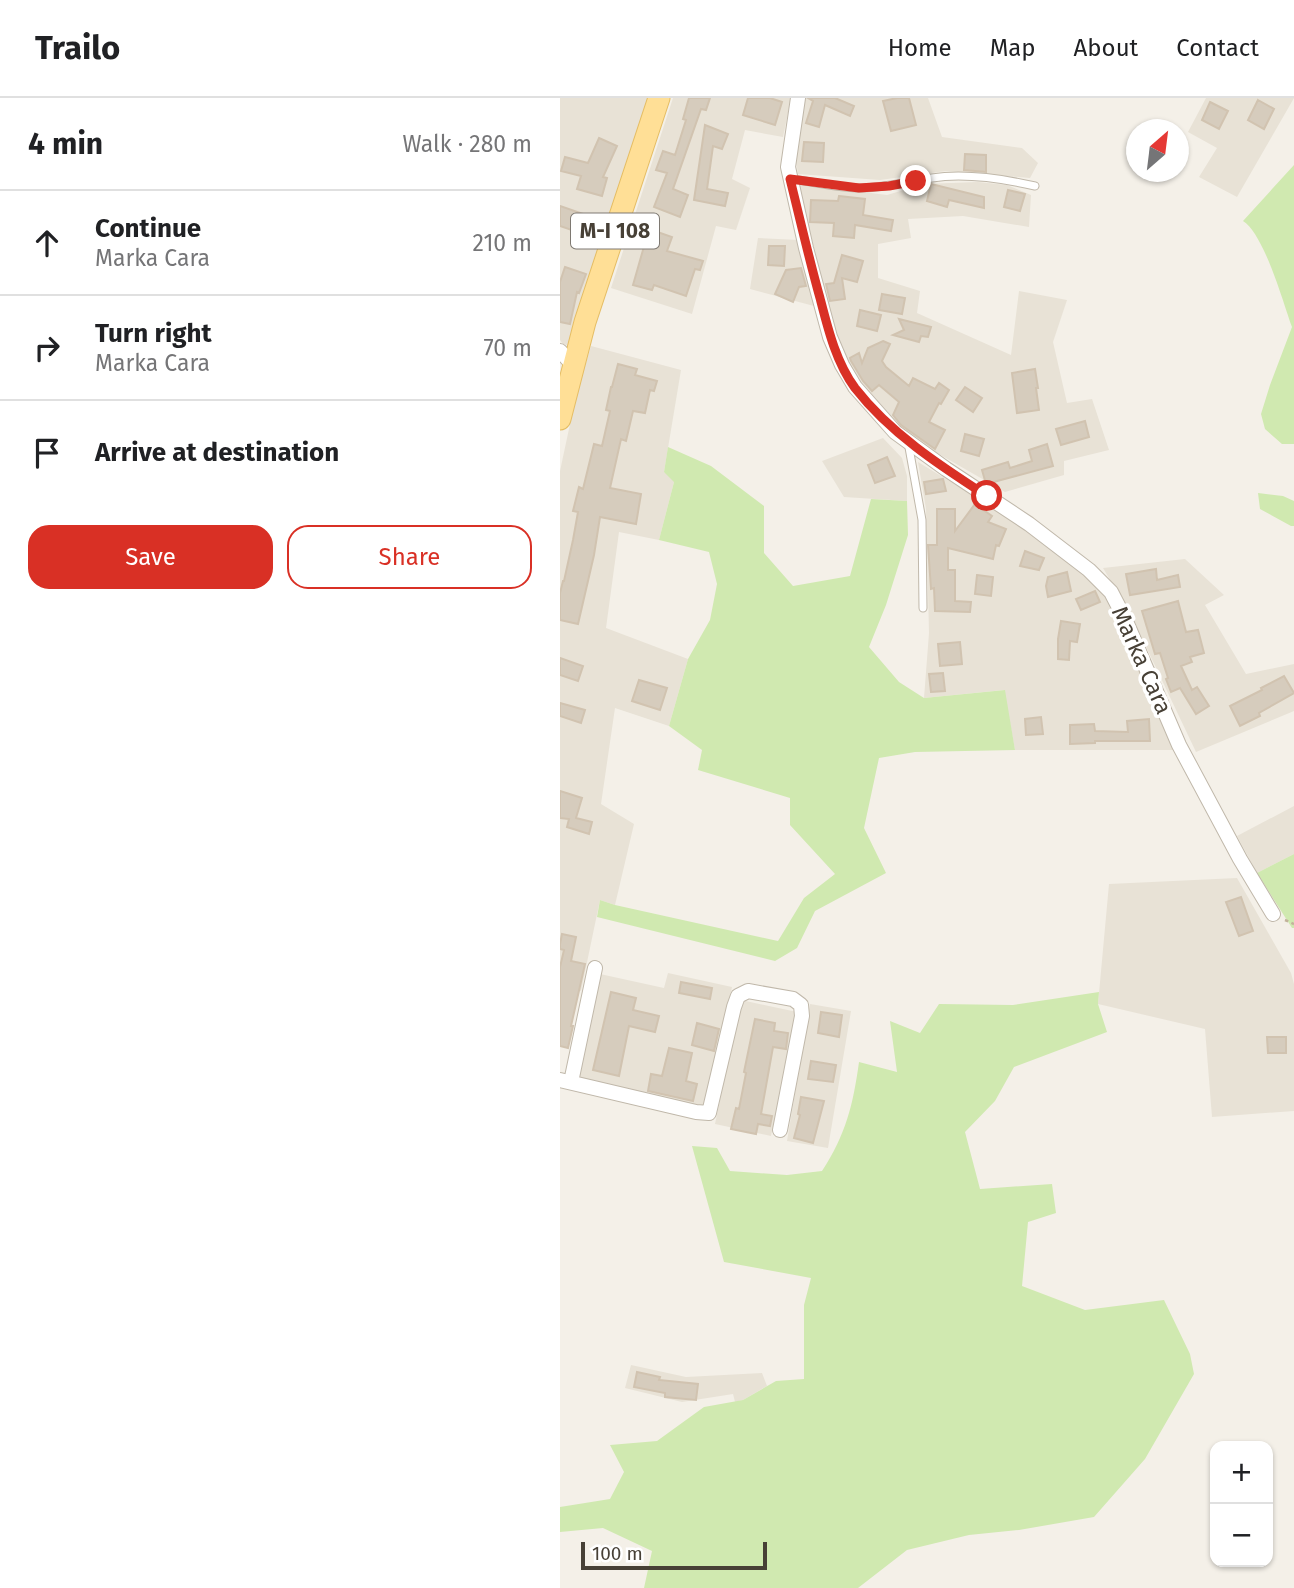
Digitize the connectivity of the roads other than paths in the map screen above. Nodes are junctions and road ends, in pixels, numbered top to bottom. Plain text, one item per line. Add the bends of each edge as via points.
1 (659, 98) edge
2 (798, 98) edge
3 (790, 179) junction
4 (1035, 186) dead end
5 (567, 358) edge
6 (561, 411) edge
7 (908, 441) junction
8 (923, 608) dead end
9 (1273, 914) dead end
10 (595, 968) dead end
11 (566, 1081) edge
12 (780, 1130) dead end

1 - 5 main road, M-I 108 via 585,322
2 - 3 street, Marka Cara
3 - 4 lane via 859,188 934,177
3 - 7 street, Marka Cara via 830,337 842,365 855,387
5 - 6 main road, M-I 108
7 - 8 lane via 922,520
7 - 9 street, Marka Cara via 1040,532 1111,593 1180,745
10 - 11 street
11 - 12 street via 709,1113 738,996 748,991 793,999 801,1005 802,1016

